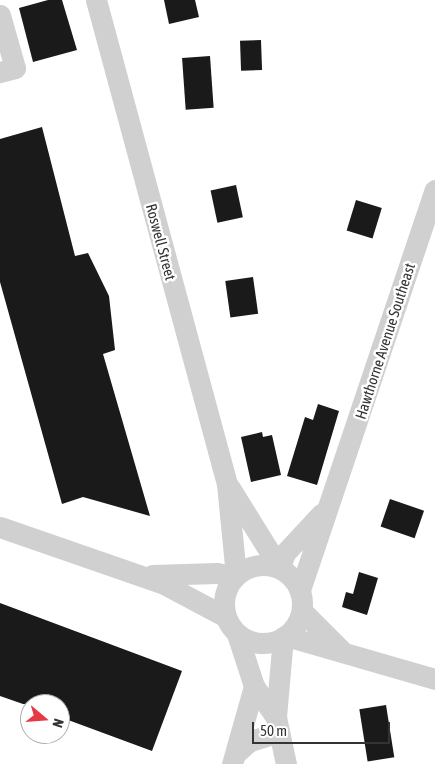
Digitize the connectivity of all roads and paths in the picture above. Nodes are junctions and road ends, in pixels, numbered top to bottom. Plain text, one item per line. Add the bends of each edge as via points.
1 (96, 0) edge
2 (0, 15) edge
3 (0, 72) edge
4 (435, 190) edge
5 (227, 484) junction
6 (336, 492) junction
7 (0, 527) edge
8 (280, 568) junction
9 (142, 575) junction
10 (235, 576) junction
11 (301, 601) junction
12 (231, 625) junction
13 (285, 636) junction
14 (340, 649) junction
15 (435, 679) edge
16 (254, 686) junction
17 (278, 725) junction
18 (234, 759) edge
19 (286, 764) edge

1 - 5 street, Roswell Street
2 - 3 street via 15,68
4 - 6 street, Hawthorne Avenue Southeast
5 - 8 street, Roswell Street
5 - 10 street, Roswell Street
6 - 8 street, Hawthorne Avenue Southeast via 310,530 285,553
6 - 11 street, Hawthorne Avenue Southeast
7 - 9 street
8 - 10 street via 260,564
8 - 11 street
9 - 10 street
9 - 12 street via 184,592
10 - 12 street via 224,596
11 - 13 street
11 - 14 street
12 - 13 street via 256,642
12 - 16 street
13 - 14 street via 314,646
13 - 17 street
14 - 15 street
16 - 17 street
16 - 18 street
17 - 18 street via 250,741
17 - 19 street

